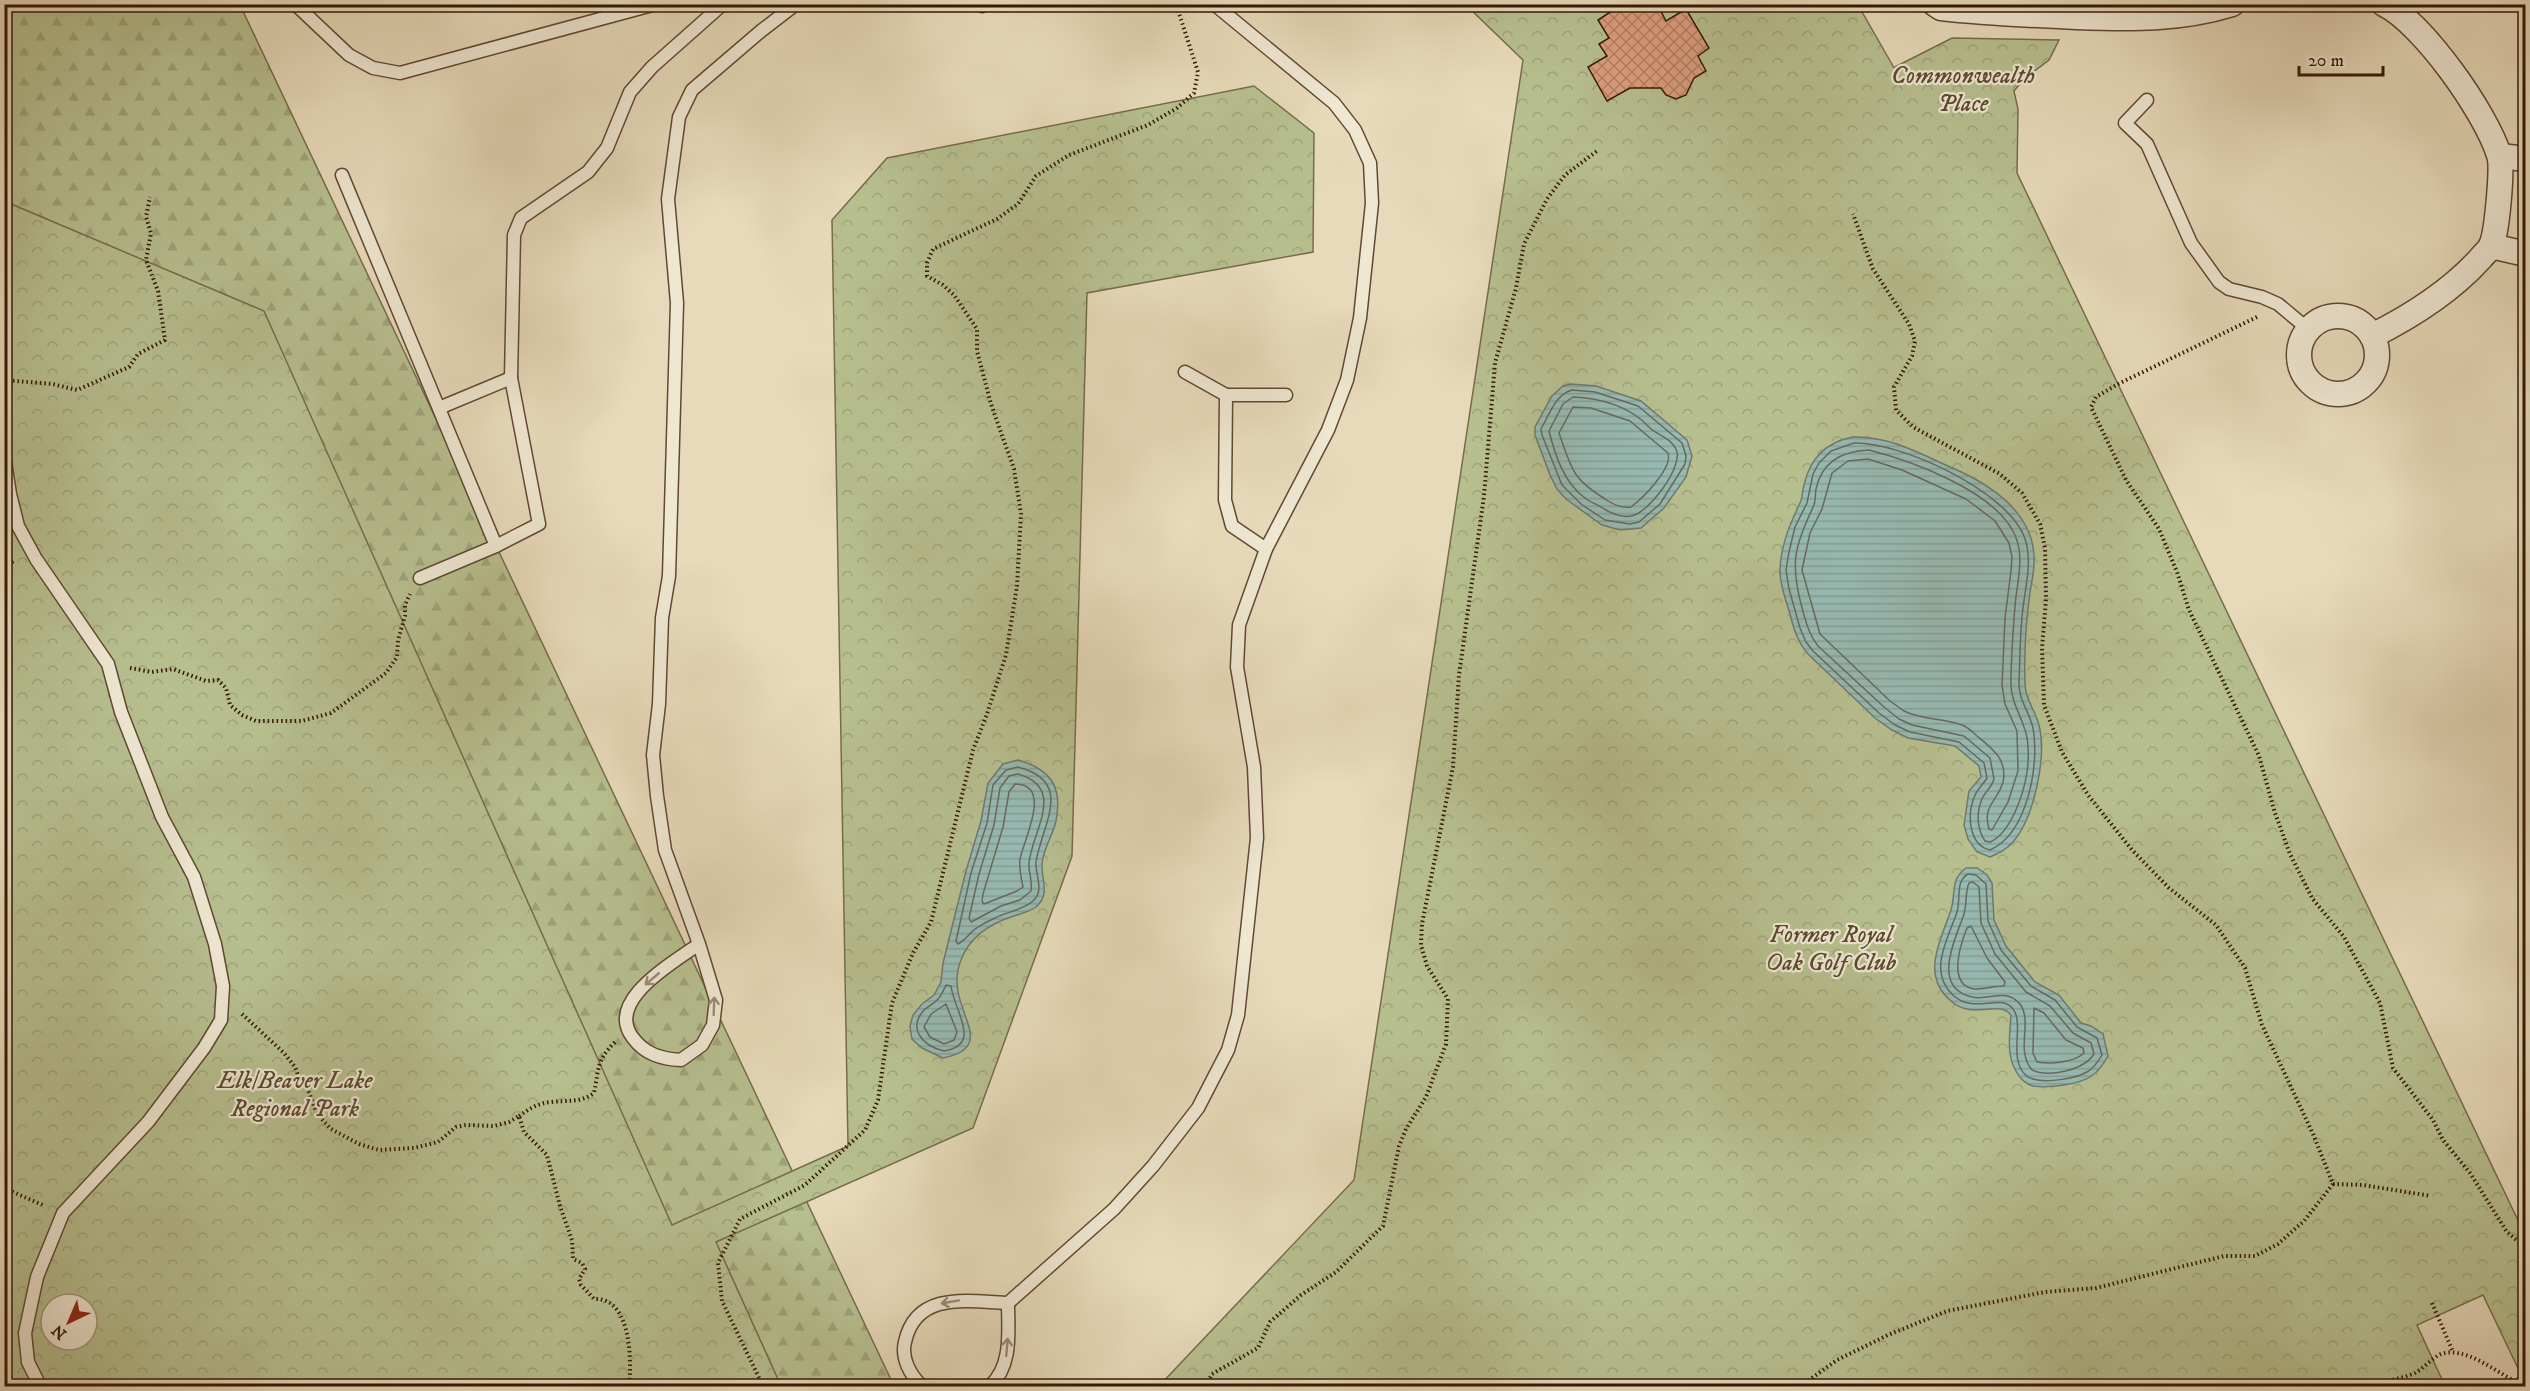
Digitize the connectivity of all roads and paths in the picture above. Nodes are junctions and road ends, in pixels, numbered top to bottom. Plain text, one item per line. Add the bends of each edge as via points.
1 (295, 4) edge
2 (656, 4) edge
3 (723, 4) edge
4 (796, 4) edge
5 (1176, 4) edge
6 (1214, 4) edge
7 (1935, 4) edge
8 (2232, 4) edge
9 (2384, 4) edge
10 (2148, 100) dead end
11 (1597, 151) dead end
12 (2499, 156) junction
13 (2526, 159) edge
14 (342, 176) dead end
15 (150, 197) dead end
16 (1853, 214) dead end
17 (2491, 246) junction
18 (2526, 254) edge
19 (2278, 304) junction
20 (2308, 329) junction
21 (2372, 336) junction
22 (1185, 372) dead end
23 (511, 378) junction
24 (4, 380) edge
25 (1226, 395) junction
26 (1286, 395) dead end
27 (439, 408) junction
28 (4, 456) edge
29 (496, 546) junction
30 (1266, 549) junction
31 (420, 578) joint
32 (108, 664) junction
33 (699, 944) junction
34 (222, 1004) junction
35 (599, 1063) dead end
36 (519, 1116) junction
37 (2332, 1184) junction
38 (4, 1188) edge
39 (2431, 1196) dead end
40 (63, 1213) junction
41 (2526, 1254) edge
42 (1008, 1303) junction
43 (2432, 1303) dead end
44 (2453, 1352) junction
45 (2526, 1374) edge
46 (40, 1386) edge
47 (629, 1386) edge
48 (762, 1386) edge
49 (922, 1386) edge
50 (990, 1386) edge
51 (1206, 1386) edge
52 (1801, 1386) edge
53 (2376, 1386) edge

1 - 2 lane via 349,55 373,68 400,73
3 - 23 lane via 652,67 630,92 607,148 588,172 520,218 514,235
4 - 33 lane via 692,90 679,117 670,178 668,200 677,315 669,576 662,618 654,754 665,850
5 - 48 path via 1198,72 1194,93 1148,124 1069,155 1036,176 1018,204 997,219 933,249 927,262 927,276 954,295 977,329 977,351 1014,469 1022,514 1017,586 1006,655 973,750 931,922 892,1003 878,1100 865,1130 805,1185 740,1219 718,1263 722,1301
6 - 30 lane via 1334,103 1355,130 1370,163 1372,203 1360,318 1347,380 1314,460
7 - 8 street via 1941,8 2001,14 2141,19 2201,14
9 - 12 street via 2438,52 2476,108
10 - 19 lane via 2125,123 2155,159 2191,243 2219,282 2229,289
11 - 51 path via 1565,175 1546,199 1524,244 1496,363 1484,496 1459,675 1453,767 1422,924 1421,945 1427,966 1448,999 1446,1044 1426,1097 1399,1146 1383,1226 1336,1272 1270,1322 1258,1348 1212,1374
12 - 13 street
12 - 17 street via 2500,182
14 - 27 lane
15 - 24 path via 146,217 151,233 146,260 158,291 165,340 138,354 129,367 77,390
16 - 37 path via 1873,269 1909,324 1915,341 1912,357 1894,387 1896,410 1913,428 2000,474 2022,494 2040,524 2046,599 2042,648 2044,705 2062,752 2088,795 2132,850 2169,888 2216,925 2245,968 2262,1025
17 - 18 street
17 - 21 street via 2464,277 2406,318
19 - 20 lane
19 - 41 path via 2118,384 2096,397 2091,407 2126,480 2159,530 2194,620 2259,756 2290,854 2312,898 2344,937 2380,1003 2393,1068
20 - 21 street via 2324,318 2342,316 2360,322
20 - 21 street via 2300,346 2300,365 2309,382 2325,392 2344,394 2361,387 2374,373 2378,354
22 - 25 lane
23 - 27 lane
23 - 29 lane via 539,524
25 - 26 lane
25 - 30 lane via 1226,500 1232,526
27 - 29 lane
28 - 32 lane via 18,526
29 - 31 lane
30 - 42 lane via 1239,625 1237,667 1254,767 1257,838 1238,1015 1228,1050 1198,1108 1153,1166 1114,1209
31 - 32 path via 407,597 397,657 386,673 331,713 302,721 256,721 242,715 231,705 226,688 218,680 206,681 172,669 152,672
32 - 34 lane via 121,712 162,817 194,877 216,944
33 -> 33 lane via 636,993 625,1011 627,1030 639,1046 660,1059 681,1060 702,1045 713,1025 716,1000
34 - 36 path via 247,1018 284,1053 308,1090 317,1114 331,1129 358,1144 379,1150 414,1148 438,1142 456,1127 494,1126
34 - 40 lane via 221,1020 174,1090
35 - 36 path via 594,1093 589,1097 538,1104
36 - 47 path via 524,1132 548,1155 572,1240 573,1259 585,1269 580,1286 594,1299 605,1299 614,1305 624,1319 631,1366
37 - 39 path
37 - 52 path via 2304,1221 2277,1244 2255,1256 2224,1256 2096,1288 2044,1292 1947,1311 1837,1360
38 - 40 path
40 - 46 lane via 37,1277 25,1333 28,1362
42 -> 49 lane via 953,1300 924,1309 907,1330 902,1354
50 -> 42 lane via 1008,1354
43 - 44 path
44 - 45 path via 2514,1380
44 - 53 path via 2439,1354 2404,1378

